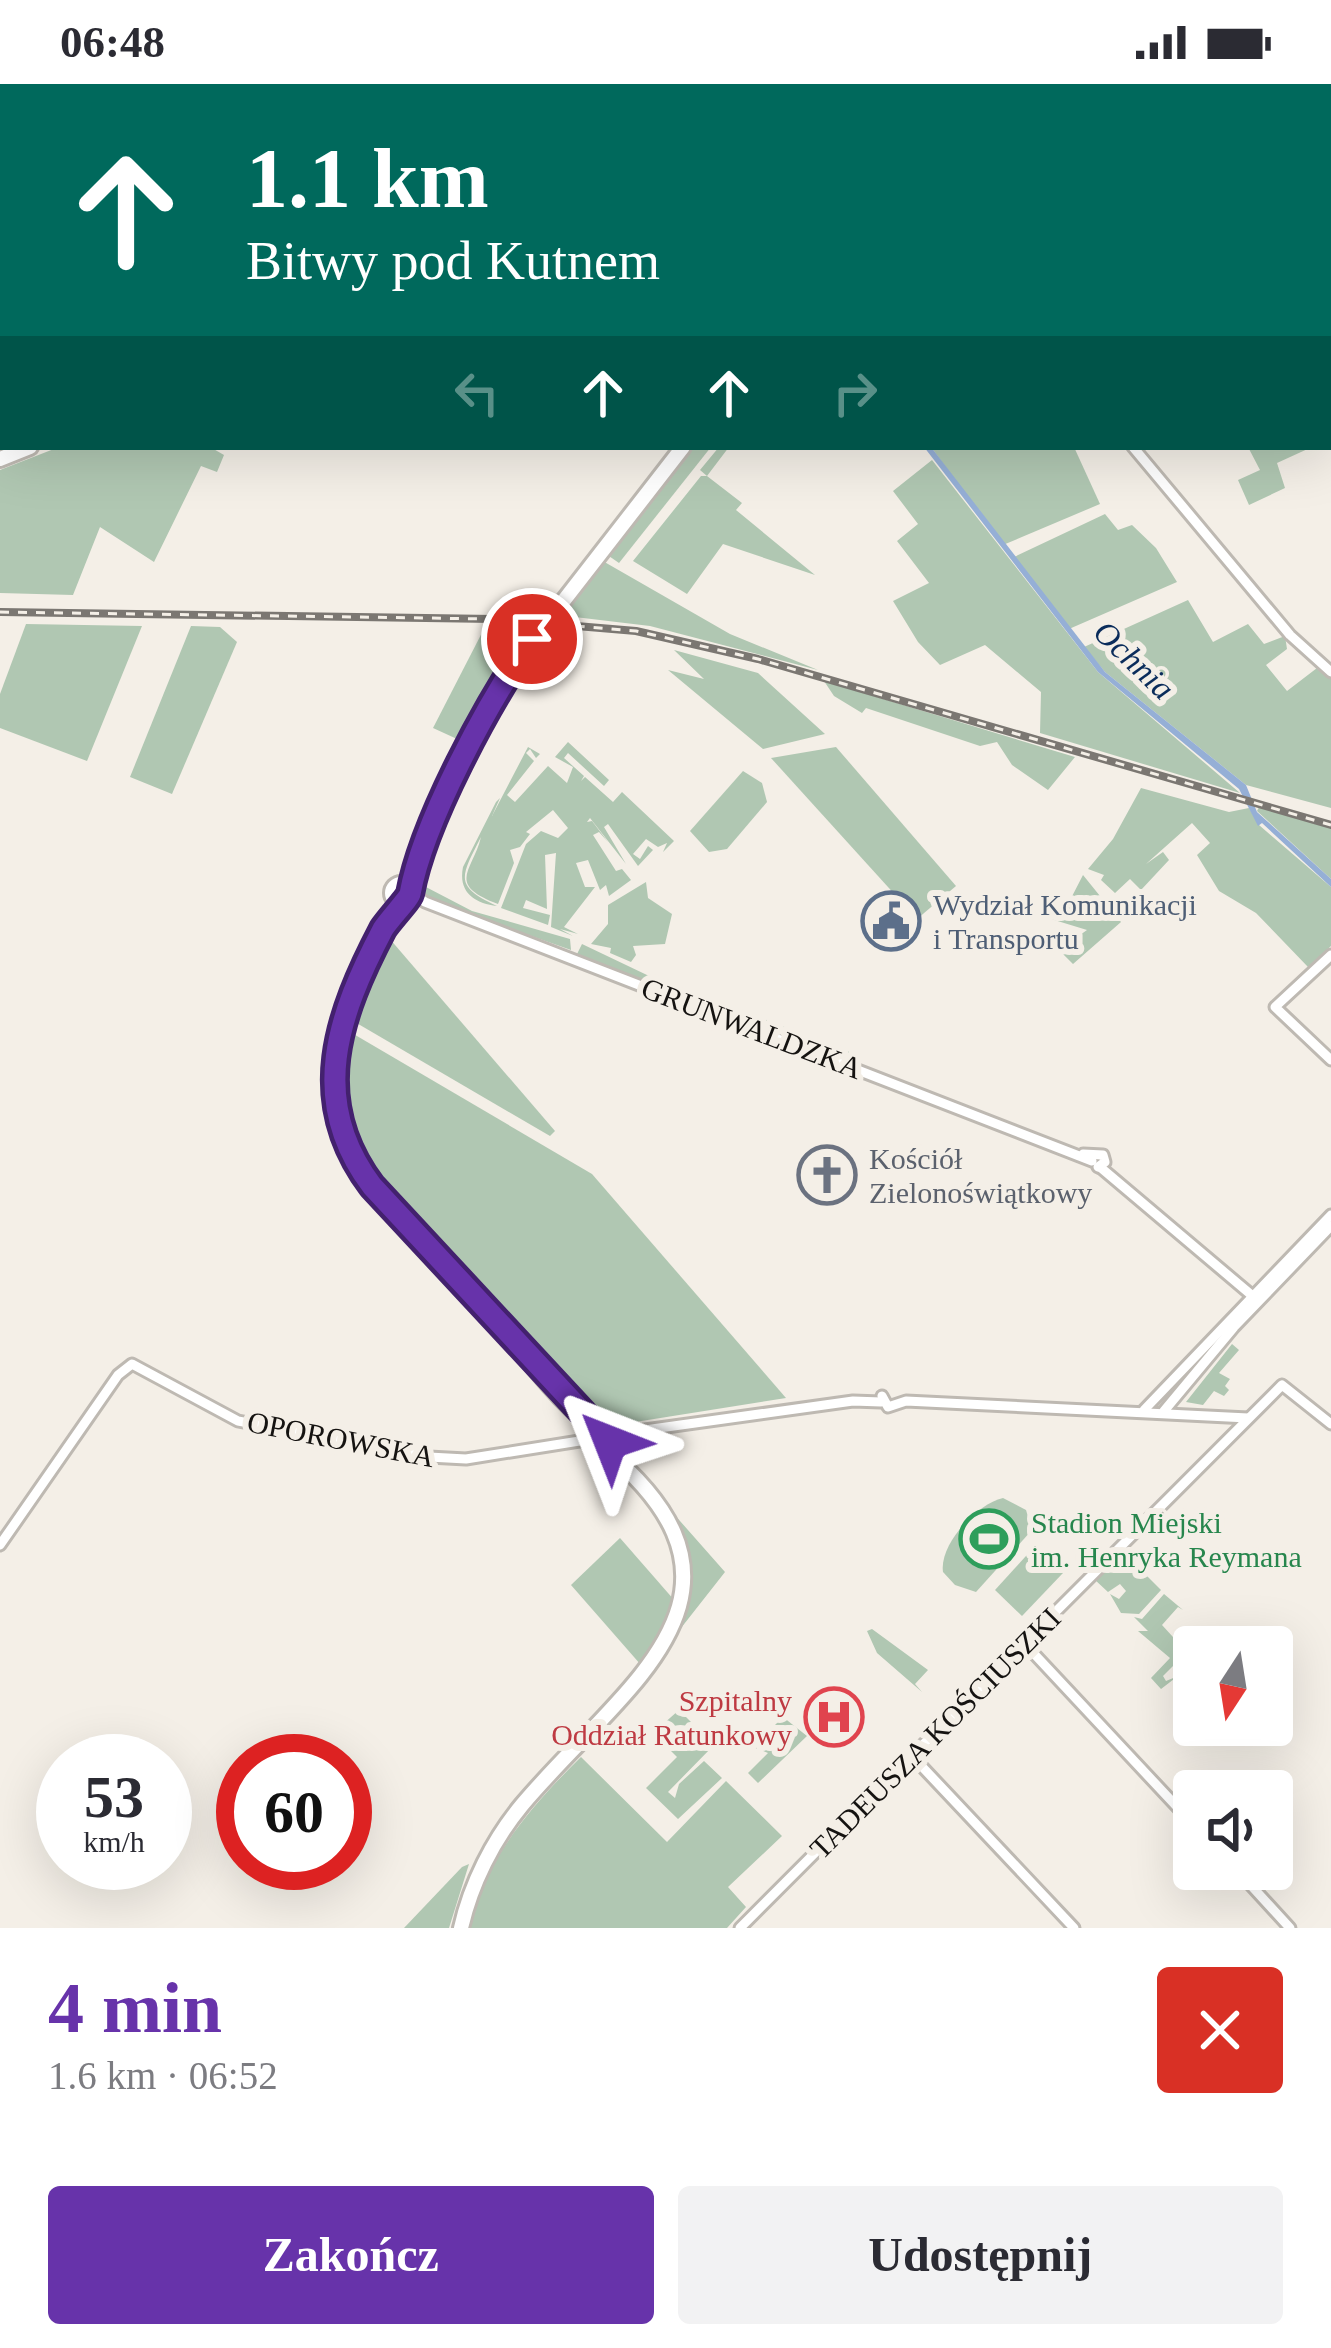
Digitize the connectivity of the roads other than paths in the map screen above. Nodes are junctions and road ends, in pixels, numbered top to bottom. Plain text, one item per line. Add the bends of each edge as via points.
1 (681, 450) edge
2 (1136, 450) edge
3 (1331, 672) edge
4 (403, 893) junction
5 (1331, 956) edge
6 (1331, 1060) edge
7 (1331, 1215) edge
8 (1331, 1226) edge
9 (1256, 1299) junction
10 (1160, 1395) junction
11 (1178, 1397) junction
12 (1126, 1408) junction
13 (1144, 1410) junction
14 (1164, 1412) junction
15 (1185, 1413) junction
16 (1247, 1419) junction
17 (1331, 1424) edge
18 (601, 1440) junction
19 (0, 1545) edge
20 (1024, 1643) junction
21 (912, 1756) junction
22 (1173, 1803) edge
23 (1256, 1890) edge
24 (461, 1928) edge
25 (740, 1928) edge
26 (1074, 1928) edge
27 (1290, 1928) edge

1 - 4 main road via 520,657
2 - 3 street
4 - 9 street, GRUNWALDZKA via 1097,1161
4 - 18 main road via 338,1030 333,1086 342,1131 372,1186
5 - 6 street via 1275,1007
7 - 9 street
8 - 9 street
9 - 10 street
9 - 11 street
10 - 12 street
10 - 13 street
10 - 14 street
11 - 14 street
11 - 15 street
12 - 13 street
12 - 18 street, OPOROWSKA via 898,1400 887,1406 882,1399
13 - 14 street
14 - 15 street
15 - 16 street
16 - 17 street, TADEUSZA KOŚCIUSZKI via 1282,1385
16 - 20 street, TADEUSZA KOŚCIUSZKI
18 - 19 street, OPOROWSKA via 454,1460 411,1454 238,1420 132,1364
18 - 24 main road via 662,1513 678,1545 678,1618 645,1672 502,1834
20 - 21 street, TADEUSZA KOŚCIUSZKI
20 - 22 street
21 - 25 street, TADEUSZA KOŚCIUSZKI
21 - 26 street
23 - 27 street

